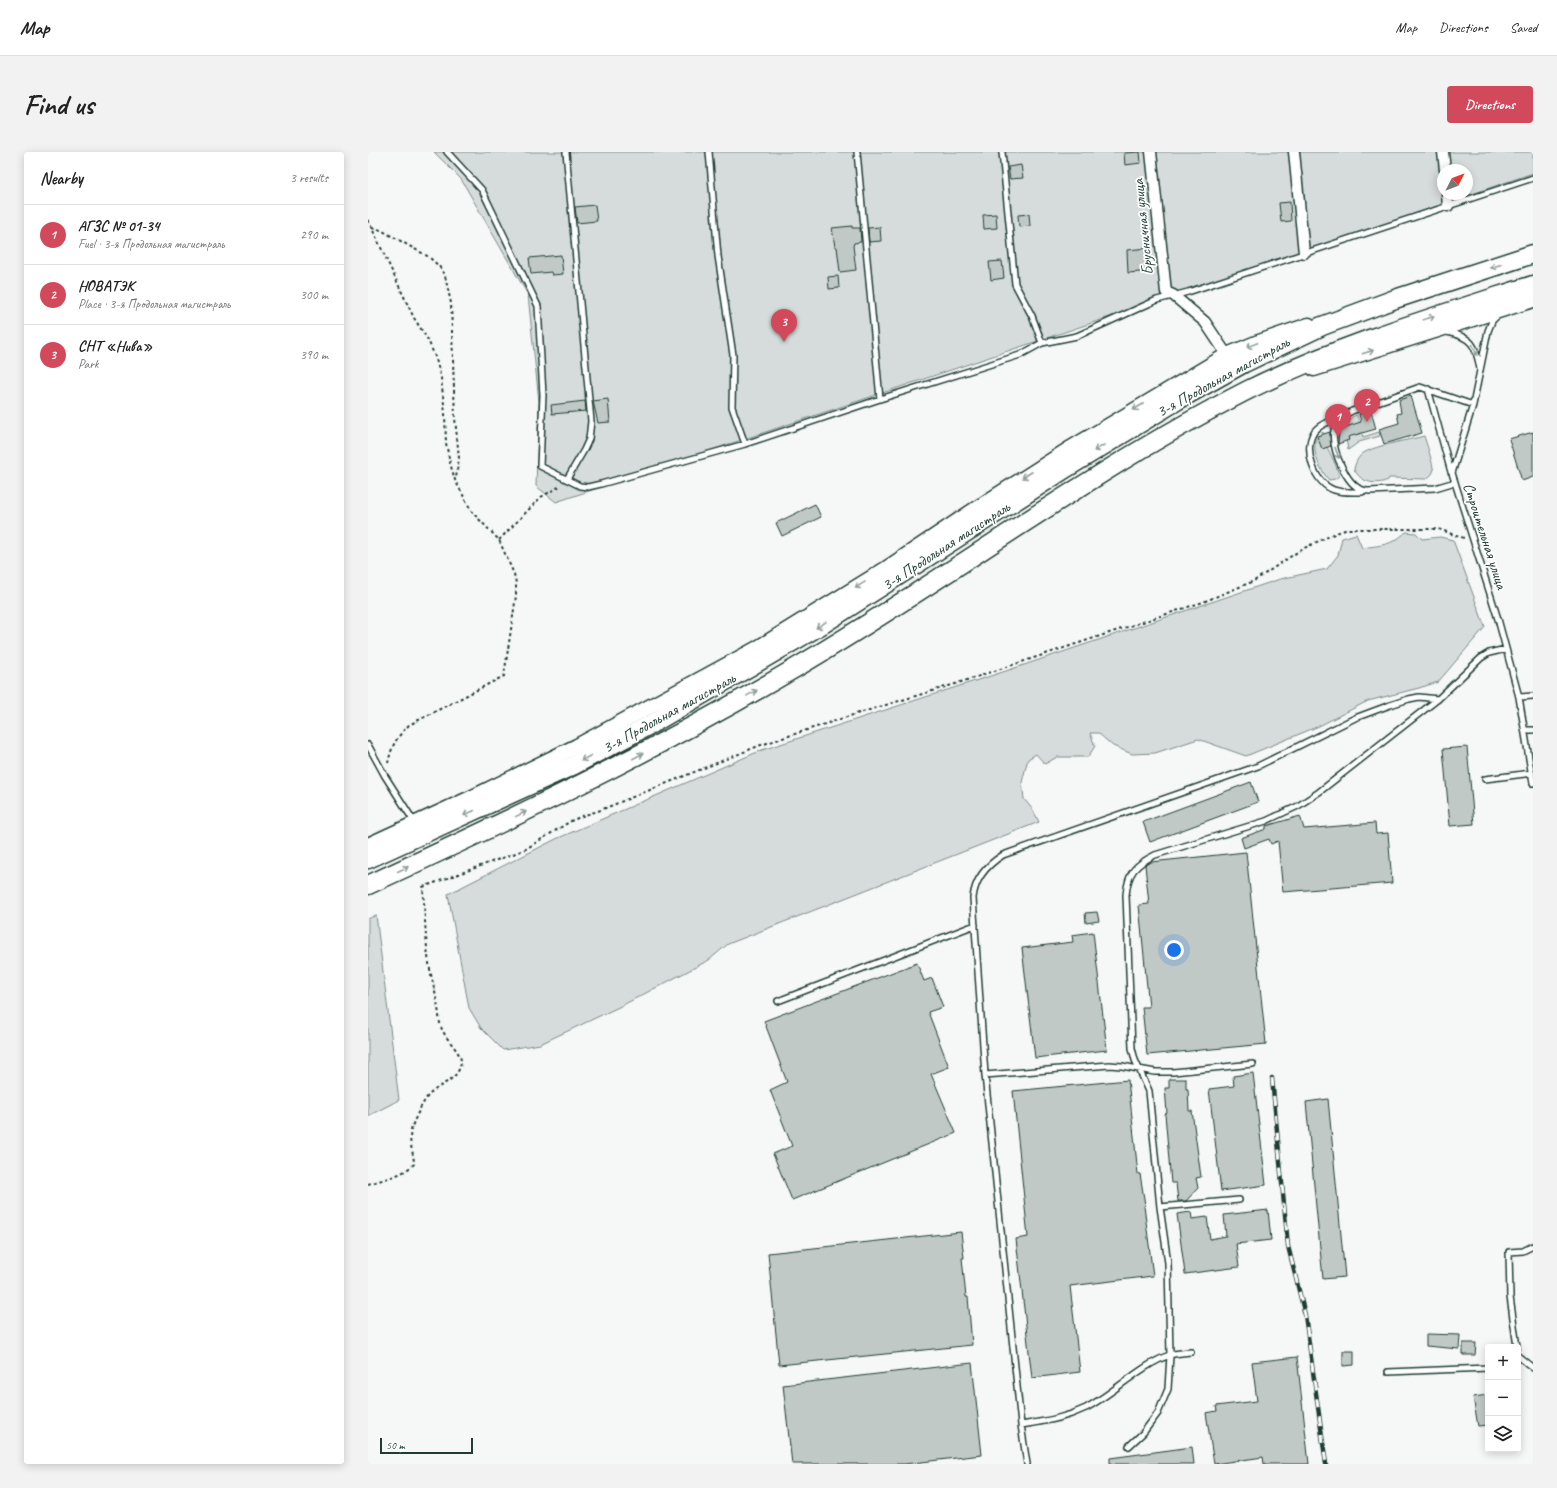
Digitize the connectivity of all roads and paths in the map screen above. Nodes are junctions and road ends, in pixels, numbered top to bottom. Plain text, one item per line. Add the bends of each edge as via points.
1 (447, 152) edge
2 (566, 152) edge
3 (709, 152) edge
4 (857, 152) edge
5 (1002, 152) edge
6 (1151, 152) edge
7 (1294, 152) edge
8 (1443, 152) edge
9 (1444, 164) edge
10 (1533, 178) edge
11 (1448, 200) edge
12 (1448, 206) junction
13 (368, 220) edge
14 (372, 228) junction
15 (1304, 253) junction
16 (1533, 254) edge
17 (1533, 285) edge
18 (1173, 295) junction
19 (1395, 298) junction
20 (1533, 300) edge
21 (1504, 309) junction
22 (1430, 333) junction
23 (1042, 344) junction
24 (1228, 355) junction
25 (1480, 373) junction
26 (1251, 389) junction
27 (1428, 389) junction
28 (880, 399) junction
29 (1473, 405) junction
30 (1344, 415) junction
31 (745, 444) junction
32 (1452, 473) junction
33 (566, 479) junction
34 (455, 480) junction
35 (1455, 482) junction
36 (1369, 491) junction
37 (1473, 539) junction
38 (499, 540) junction
39 (1506, 649) junction
40 (1533, 696) edge
41 (1519, 697) junction
42 (1438, 699) junction
43 (1526, 730) junction
44 (1533, 730) edge
45 (368, 745) edge
46 (1532, 773) junction
47 (385, 776) junction
48 (1485, 779) dead end
49 (1533, 783) edge
50 (415, 824) junction
51 (368, 845) edge
52 (368, 859) edge
53 (368, 885) edge
54 (975, 925) junction
55 (778, 1001) dead end
56 (1253, 1064) dead end
57 (1140, 1069) junction
58 (985, 1075) junction
59 (368, 1184) edge
60 (1239, 1200) dead end
61 (1160, 1207) junction
62 (1533, 1246) edge
63 (1516, 1344) edge
64 (1191, 1352) dead end
65 (1170, 1355) junction
66 (1521, 1358) edge
67 (1485, 1368) edge
68 (1533, 1368) edge
69 (1388, 1372) dead end
70 (1021, 1425) junction
71 (1129, 1446) dead end
72 (1027, 1464) edge

1 - 33 lane via 482,190 538,306 543,395 540,466
2 - 33 lane via 592,420 589,440
3 - 31 lane via 718,256 733,355 732,407
4 - 28 lane
5 - 23 lane via 1015,284 1032,316
6 - 18 street, Брусничная улица via 1164,287 1166,292
7 - 15 street
8 - 9 street
10 - 12 lane
11 - 12 street
12 - 15 lane
13 - 14 path
14 - 34 path via 436,360 442,385 446,443
14 - 34 path via 381,230 428,257 439,266 445,276 451,303 459,458
15 - 18 lane
16 -> 19 highway, 3-я Продольная магистраль
26 -> 17 highway, 3-я Продольная магистраль via 1392,330
18 - 23 lane via 1076,336
18 - 24 street, Брусничная улица via 1205,322
19 -> 24 street via 1339,314
19 -> 52 highway, 3-я Продольная магистраль via 1322,326 1270,350 1178,400 823,624 655,722 574,765
20 - 21 street
21 - 22 street
21 - 25 lane via 1492,321 1488,331
22 -> 25 lane, Строительная улица via 1446,331 1470,341 1477,351
26 -> 22 street
23 - 28 lane via 1020,355
24 -> 50 street via 1070,448 884,570 756,649 577,746
25 - 29 lane, Строительная улица
53 -> 26 highway, 3-я Продольная магистраль via 616,768 793,670 1162,437
27 - 29 lane
27 - 30 lane via 1420,387
27 - 32 lane
28 - 31 lane
29 - 32 lane, Строительная улица
30 -> 36 lane via 1336,425 1334,446 1351,482 1359,489
30 - 36 lane via 1324,424 1314,432 1309,444 1310,459 1317,475 1333,490
31 - 33 lane via 588,487
32 - 35 lane, Строительная улица
33 - 38 path via 563,484 541,496
34 - 38 path via 472,512
35 - 36 lane via 1435,488
35 - 37 lane, Строительная улица
37 - 39 lane, Строительная улица
37 - 59 path via 1458,537 1438,529 1360,529 1336,533 1289,556 1254,581 1204,602 761,745 582,816 524,850 423,887 429,963 440,1025 462,1060 458,1073 452,1080 428,1096 413,1125 411,1144 414,1164 397,1175
38 - 47 path via 516,583 504,676 409,725 392,747
39 - 41 lane, Строительная улица
39 - 42 lane via 1489,653
40 - 41 lane
41 - 43 lane, Строительная улица
42 - 54 lane via 1419,697 1390,705 1355,718 1258,766 1003,855 993,861 980,875 974,888
42 - 57 lane via 1298,806 1266,821 1155,855 1140,862 1131,873 1126,895 1132,1048
43 - 44 lane
43 - 46 lane, Строительная улица
45 - 47 lane
46 - 48 lane
46 - 49 lane, Строительная улица
47 - 50 lane
50 - 51 street
54 - 55 lane
54 - 58 lane
56 - 57 lane via 1173,1072
57 - 58 lane via 1109,1065
57 - 61 lane via 1149,1091
58 - 70 lane
60 - 61 lane
61 - 65 lane via 1168,1263
62 - 63 lane via 1523,1251 1509,1252 1510,1297
64 - 65 lane
65 - 70 lane via 1148,1366 1086,1408 1058,1420
65 - 71 lane via 1168,1388 1158,1413 1144,1433
66 - 68 lane
67 - 69 lane
70 - 72 lane

